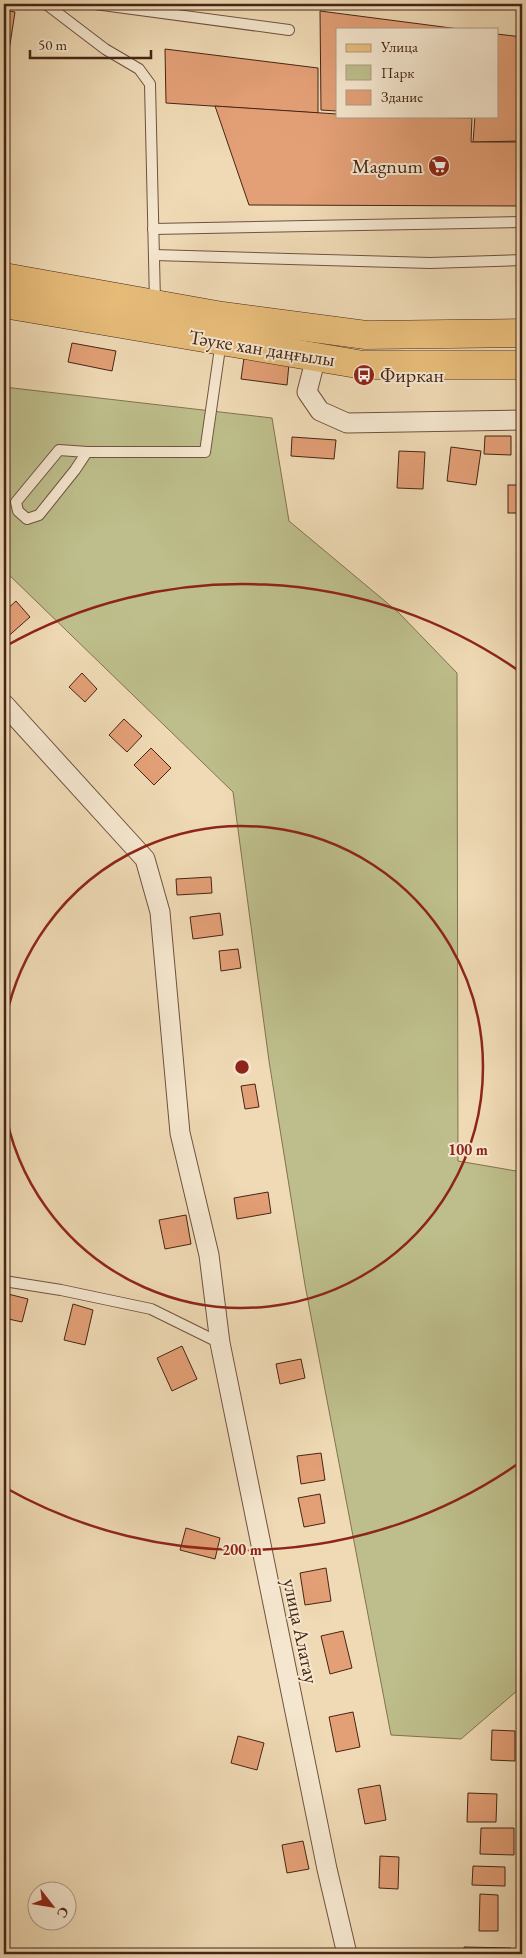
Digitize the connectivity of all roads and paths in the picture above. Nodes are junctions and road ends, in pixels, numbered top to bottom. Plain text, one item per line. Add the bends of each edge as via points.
1 (46, 4) edge
2 (95, 4) edge
3 (289, 30) dead end
4 (522, 222) edge
5 (153, 229) junction
6 (154, 255) junction
7 (522, 260) edge
8 (4, 277) edge
9 (4, 304) edge
10 (153, 317) junction
11 (522, 333) edge
12 (221, 341) junction
13 (316, 357) junction
14 (522, 365) edge
15 (522, 420) edge
16 (87, 452) junction
17 (4, 704) edge
18 (4, 1281) edge
19 (220, 1343) junction
20 (347, 1954) edge

1 - 5 lane via 104,49 139,69 150,84
2 - 3 lane
4 - 5 lane
5 - 6 lane
6 - 7 lane via 430,263
6 - 10 lane
8 - 10 main road, Тәуке хан даңғылы
9 - 10 main road, Тәуке хан даңғылы
10 - 11 main road, Тәуке хан даңғылы via 366,335
10 - 12 main road, Тәуке хан даңғылы
12 - 13 main road, Тәуке хан даңғылы
12 - 16 lane via 205,452
13 - 14 main road, Тәуке хан даңғылы via 363,365
13 - 15 street via 308,392 320,411 347,422
16 - 16 lane via 39,515 27,519 18,512 16,502 59,450
17 - 19 street, улица Алатау via 145,859 160,912 180,1133 209,1255
18 - 19 lane via 151,1309
19 - 20 street, улица Алатау

